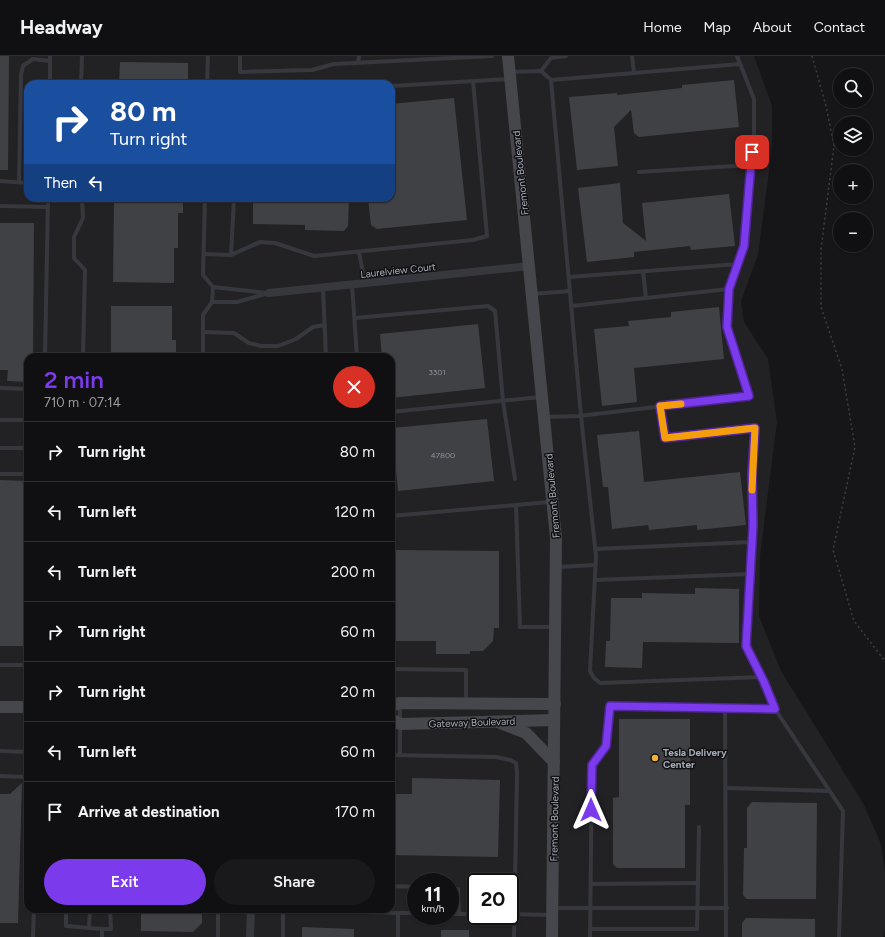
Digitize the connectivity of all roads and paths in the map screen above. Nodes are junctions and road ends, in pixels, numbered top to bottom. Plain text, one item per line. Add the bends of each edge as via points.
1 (82, 56) edge
2 (208, 56) edge
3 (240, 56) edge
4 (359, 56) edge
5 (492, 56) edge
6 (508, 56) edge
7 (566, 56) edge
8 (632, 56) edge
9 (737, 56) edge
10 (812, 56) edge
11 (470, 57) edge
12 (551, 57) edge
13 (50, 58) edge
14 (358, 63) junction
15 (740, 64) junction
16 (541, 72) junction
17 (634, 73) junction
18 (510, 75) junction
19 (50, 80) edge
20 (82, 80) edge
21 (208, 80) edge
22 (552, 80) junction
23 (473, 81) junction
24 (395, 86) edge
25 (833, 141) edge
26 (833, 154) edge
27 (750, 164) junction
28 (639, 172) dead end
29 (0, 181) edge
30 (19, 182) junction
31 (24, 182) edge
32 (48, 202) edge
33 (82, 202) edge
34 (205, 202) edge
35 (234, 202) edge
36 (0, 206) edge
37 (48, 206) junction
38 (359, 252) junction
39 (204, 254) junction
40 (231, 255) junction
41 (738, 264) junction
42 (529, 266) junction
43 (643, 271) junction
44 (569, 277) junction
45 (365, 283) junction
46 (352, 284) junction
47 (213, 287) junction
48 (323, 288) junction
49 (729, 289) junction
50 (570, 290) junction
51 (269, 293) junction
52 (532, 294) junction
53 (646, 298) junction
54 (212, 302) junction
55 (572, 306) junction
56 (355, 318) junction
57 (325, 325) junction
58 (203, 332) junction
59 (45, 353) edge
60 (83, 353) edge
61 (203, 353) edge
62 (326, 353) edge
63 (357, 353) edge
64 (0, 388) edge
65 (24, 389) edge
66 (543, 397) junction
67 (503, 401) junction
68 (660, 406) junction
69 (395, 412) edge
70 (581, 416) junction
71 (545, 417) junction
72 (0, 420) edge
73 (24, 420) edge
74 (0, 448) edge
75 (24, 448) edge
76 (0, 474) edge
77 (24, 474) edge
78 (515, 479) dead end
79 (553, 502) junction
80 (516, 505) junction
81 (395, 516) edge
82 (752, 542) junction
83 (595, 549) junction
84 (595, 565) junction
85 (557, 567) junction
86 (750, 574) junction
87 (595, 580) junction
88 (556, 627) junction
89 (885, 661) edge
90 (0, 665) edge
91 (24, 665) edge
92 (395, 669) edge
93 (762, 677) junction
94 (466, 704) junction
95 (555, 704) junction
96 (396, 705) edge
97 (0, 707) edge
98 (24, 707) edge
99 (725, 708) junction
100 (775, 709) junction
101 (554, 720) junction
102 (396, 721) edge
103 (493, 721) junction
104 (0, 751) edge
105 (24, 752) edge
106 (395, 755) edge
107 (400, 755) junction
108 (554, 762) junction
109 (0, 776) edge
110 (24, 777) edge
111 (726, 788) junction
112 (829, 791) junction
113 (699, 827) dead end
114 (513, 873) edge
115 (698, 883) junction
116 (591, 884) junction
117 (395, 886) edge
118 (407, 887) edge
119 (591, 907) junction
120 (698, 907) junction
121 (727, 908) junction
122 (552, 911) junction
123 (34, 913) edge
124 (66, 913) edge
125 (90, 913) edge
126 (110, 913) edge
127 (218, 913) edge
128 (251, 913) edge
129 (283, 913) edge
130 (395, 913) edge
131 (398, 913) junction
132 (407, 913) edge
133 (519, 913) edge
134 (459, 914) edge
135 (467, 914) edge
136 (513, 925) edge
137 (89, 928) junction
138 (102, 929) junction
139 (591, 929) junction
140 (33, 937) edge
141 (102, 937) edge
142 (218, 937) edge
143 (250, 937) edge
144 (283, 937) edge
145 (398, 937) edge
146 (514, 937) edge
147 (552, 937) edge
148 (590, 937) edge
149 (726, 937) edge
150 (840, 937) edge

1 - 20 lane
2 - 21 lane
3 - 14 lane via 240,72 312,70 334,64
4 - 14 lane
5 - 11 lane
6 - 18 main road, Fremont Boulevard
7 - 12 lane
8 - 17 lane
9 - 15 lane
10 - 25 path
11 - 14 lane
12 - 16 lane
13 - 19 lane
13 - 30 lane via 33,59 23,66
15 - 17 lane
15 - 27 lane via 754,99 754,139
16 - 18 lane
16 - 22 lane
17 - 22 lane
18 - 23 lane
18 - 42 main road, Fremont Boulevard
22 - 44 lane
23 - 24 lane
23 - 38 lane via 487,236 473,240
26 - 89 path via 821,249 821,307 842,369 855,447 833,550 854,621
27 - 28 lane
27 - 41 lane via 744,246
29 - 30 lane
30 - 31 lane
32 - 37 lane
33 - 60 lane via 83,218 74,237 74,258 85,270
34 - 39 lane
35 - 40 lane
36 - 37 lane
37 - 59 lane
38 - 40 lane via 314,256 275,243 260,242
38 - 45 lane
39 - 40 lane
39 - 47 lane via 203,275
41 - 43 lane
41 - 49 lane
42 - 45 street, Laurelview Court
42 - 52 main road, Fremont Boulevard
43 - 44 lane
43 - 53 lane
44 - 50 lane
45 - 46 street, Laurelview Court
46 - 48 street, Laurelview Court
46 - 56 lane
47 - 51 lane
47 - 54 lane
48 - 51 street, Laurelview Court
48 - 57 lane
49 - 53 lane
49 - 68 lane via 727,327 749,396
50 - 52 lane
50 - 55 lane
51 - 54 lane via 237,302
52 - 66 main road, Fremont Boulevard
53 - 55 lane
54 - 58 lane via 203,315
55 - 70 lane
56 - 63 lane
56 - 67 lane via 488,306 495,311
57 - 58 lane via 313,327 296,339 278,346 261,346 234,334
57 - 62 lane
58 - 61 lane
64 - 65 lane
66 - 67 lane
66 - 71 main road, Fremont Boulevard
67 - 69 lane
67 - 78 lane
68 - 70 lane
68 - 82 lane via 665,438 755,428
70 - 71 lane
70 - 83 lane
71 - 79 main road, Fremont Boulevard
72 - 73 lane
74 - 75 lane
76 - 77 lane
79 - 80 lane
79 - 85 main road, Fremont Boulevard
80 - 81 lane
80 - 88 lane via 520,627
82 - 83 lane
82 - 86 lane
83 - 84 lane
84 - 85 lane
84 - 87 lane
85 - 88 main road, Fremont Boulevard
86 - 87 lane
86 - 93 lane via 746,646
87 - 93 lane via 590,671 600,682
88 - 95 main road, Fremont Boulevard
90 - 91 lane
92 - 94 lane via 466,670
93 - 100 lane
94 - 95 main road, Gateway Boulevard
94 - 96 main road, Gateway Boulevard
95 - 101 main road, Fremont Boulevard
96 - 102 lane
97 - 98 main road
99 - 100 lane
99 - 111 lane
99 - 116 lane via 610,706 606,746 592,765
100 - 112 lane
101 - 103 main road, Gateway Boulevard
101 - 108 main road, Fremont Boulevard
102 - 103 main road, Gateway Boulevard
102 - 107 lane
103 - 108 main road via 526,733
104 - 105 lane
106 - 107 lane
107 - 114 lane via 496,757 516,764
108 - 122 main road, Fremont Boulevard
109 - 110 lane
111 - 112 lane
111 - 121 lane
112 - 150 lane via 843,811
113 - 115 lane
115 - 116 lane
115 - 120 lane
116 - 119 lane
117 - 118 lane
119 - 120 lane
119 - 122 lane
119 - 139 lane
120 - 121 lane
120 - 139 lane via 697,929
121 - 149 lane
122 - 133 lane
122 - 147 main road, Fremont Boulevard
123 - 140 lane
124 - 137 lane via 66,926
125 - 137 lane
126 - 138 lane via 111,929
127 - 142 lane
128 - 143 street
129 - 144 lane
130 - 131 lane
131 - 132 lane
131 - 145 lane
134 - 135 lane
136 - 146 lane
137 - 138 lane
138 - 141 lane
139 - 148 lane

